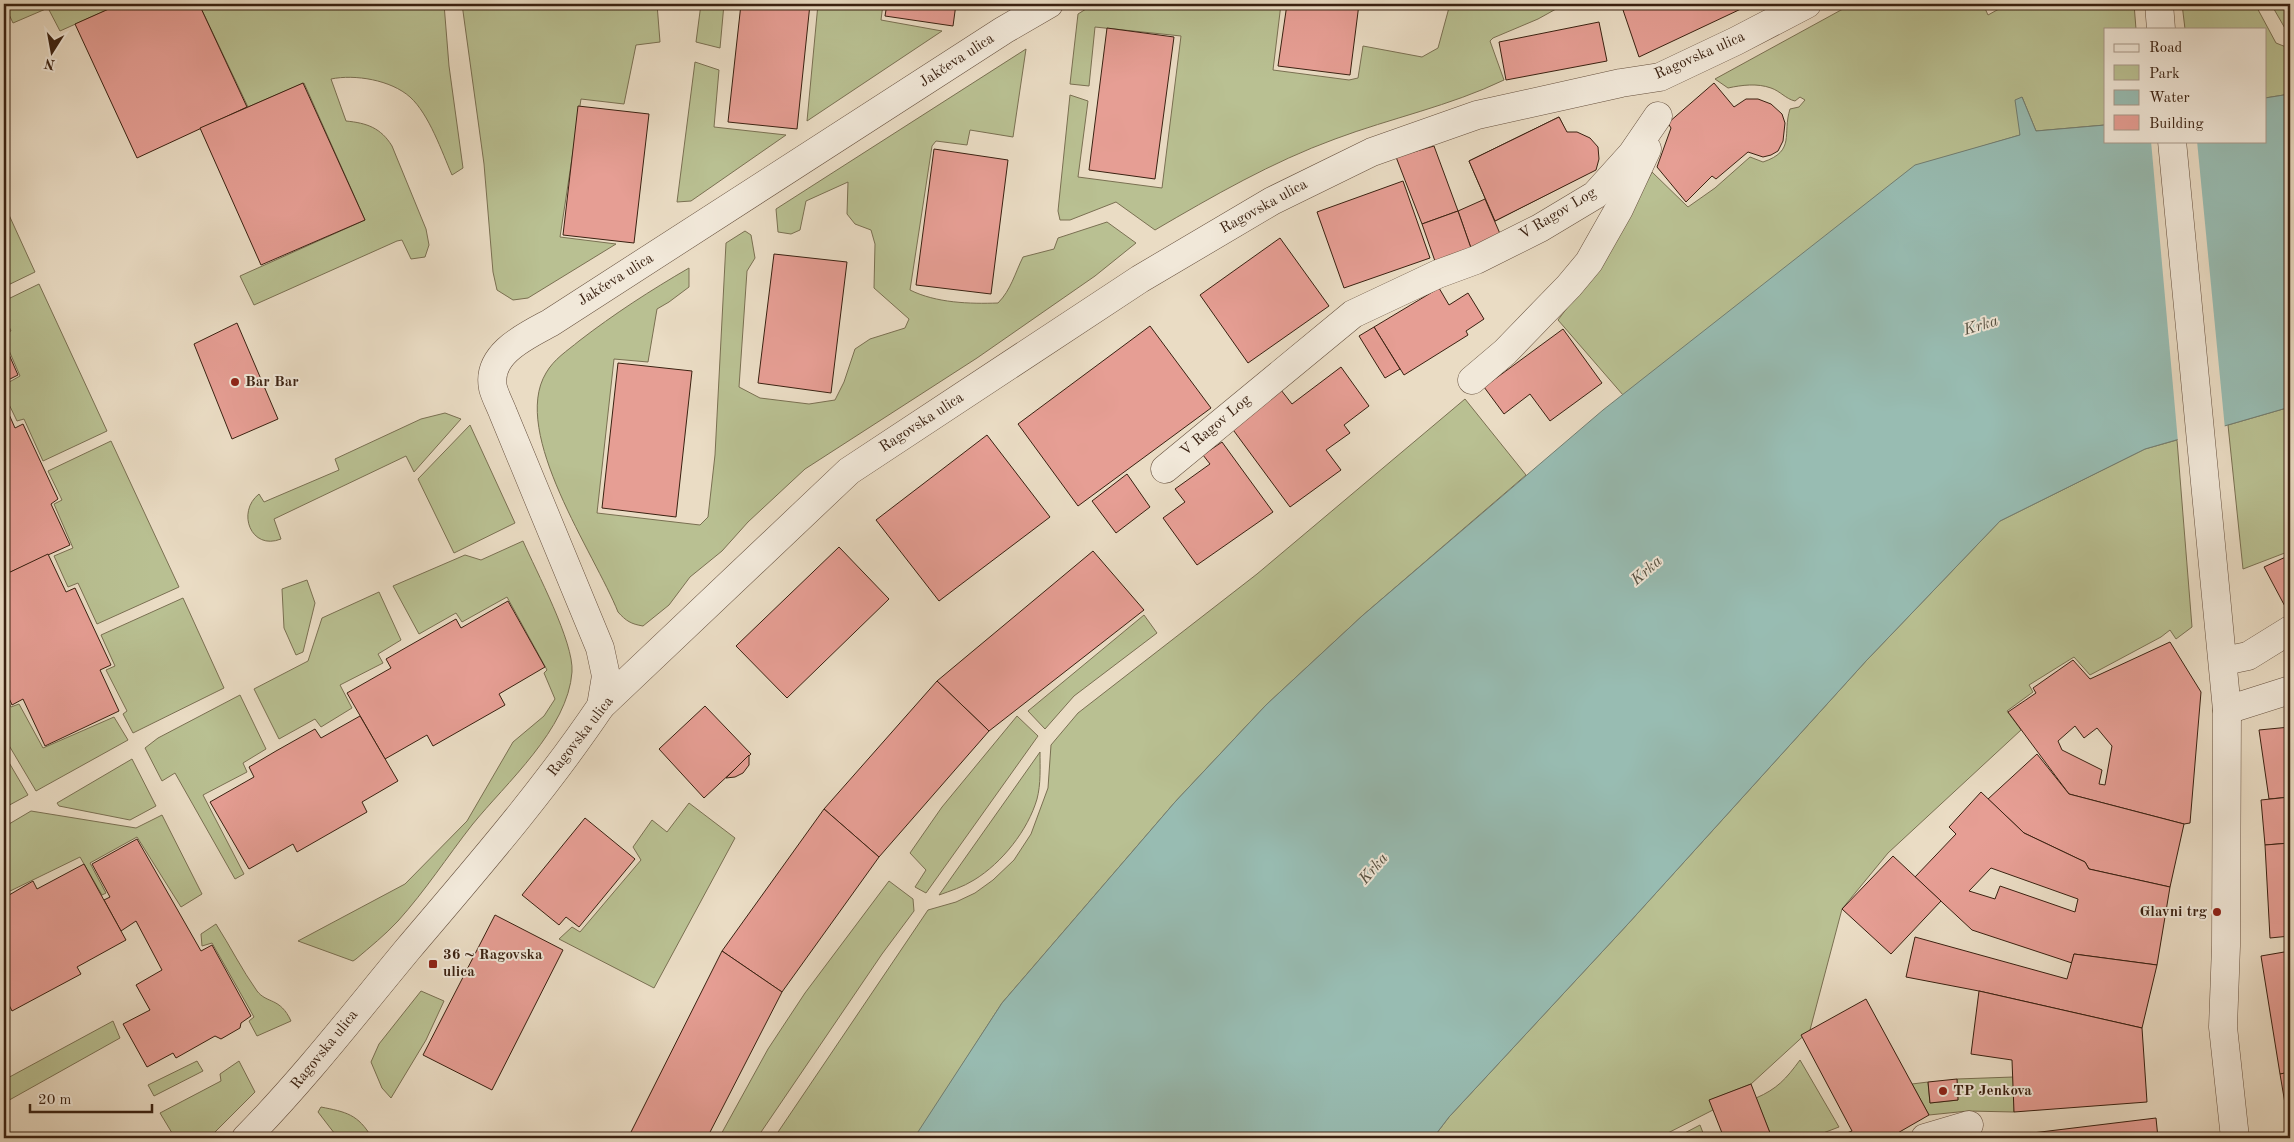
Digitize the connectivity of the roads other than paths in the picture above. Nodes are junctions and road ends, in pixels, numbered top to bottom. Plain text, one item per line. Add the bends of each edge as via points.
1 (1049, 4) edge
2 (1807, 4) edge
3 (2159, 4) edge
4 (2162, 28) edge
5 (1660, 77) junction
6 (1658, 116) junction
7 (2172, 142) edge
8 (1472, 380) dead end
9 (1165, 469) dead end
10 (2290, 630) edge
11 (2224, 660) junction
12 (2290, 690) edge
13 (601, 706) junction
14 (2227, 710) junction
15 (1968, 1125) dead end
16 (246, 1138) edge
17 (1925, 1138) edge
18 (2235, 1138) edge

1 - 13 street, Jakčeva ulica via 511,346 493,368 493,387 499,404 600,648 606,676
2 - 5 street, Ragovska ulica
3 - 4 street
5 - 6 street
5 - 13 street, Ragovska ulica via 1477,115 1372,152 1272,201 1157,269 849,471
6 - 8 street, V Ragov Log via 1646,154 1589,262 1511,345
6 - 9 street, V Ragov Log via 1632,154 1595,195 1540,228 1476,260 1353,314
7 - 11 street
10 - 11 street via 2248,656
11 - 14 street
12 - 14 street
13 - 16 street, Ragovska ulica via 571,751 461,887 285,1098
14 - 18 street via 2223,1027
15 - 17 street

